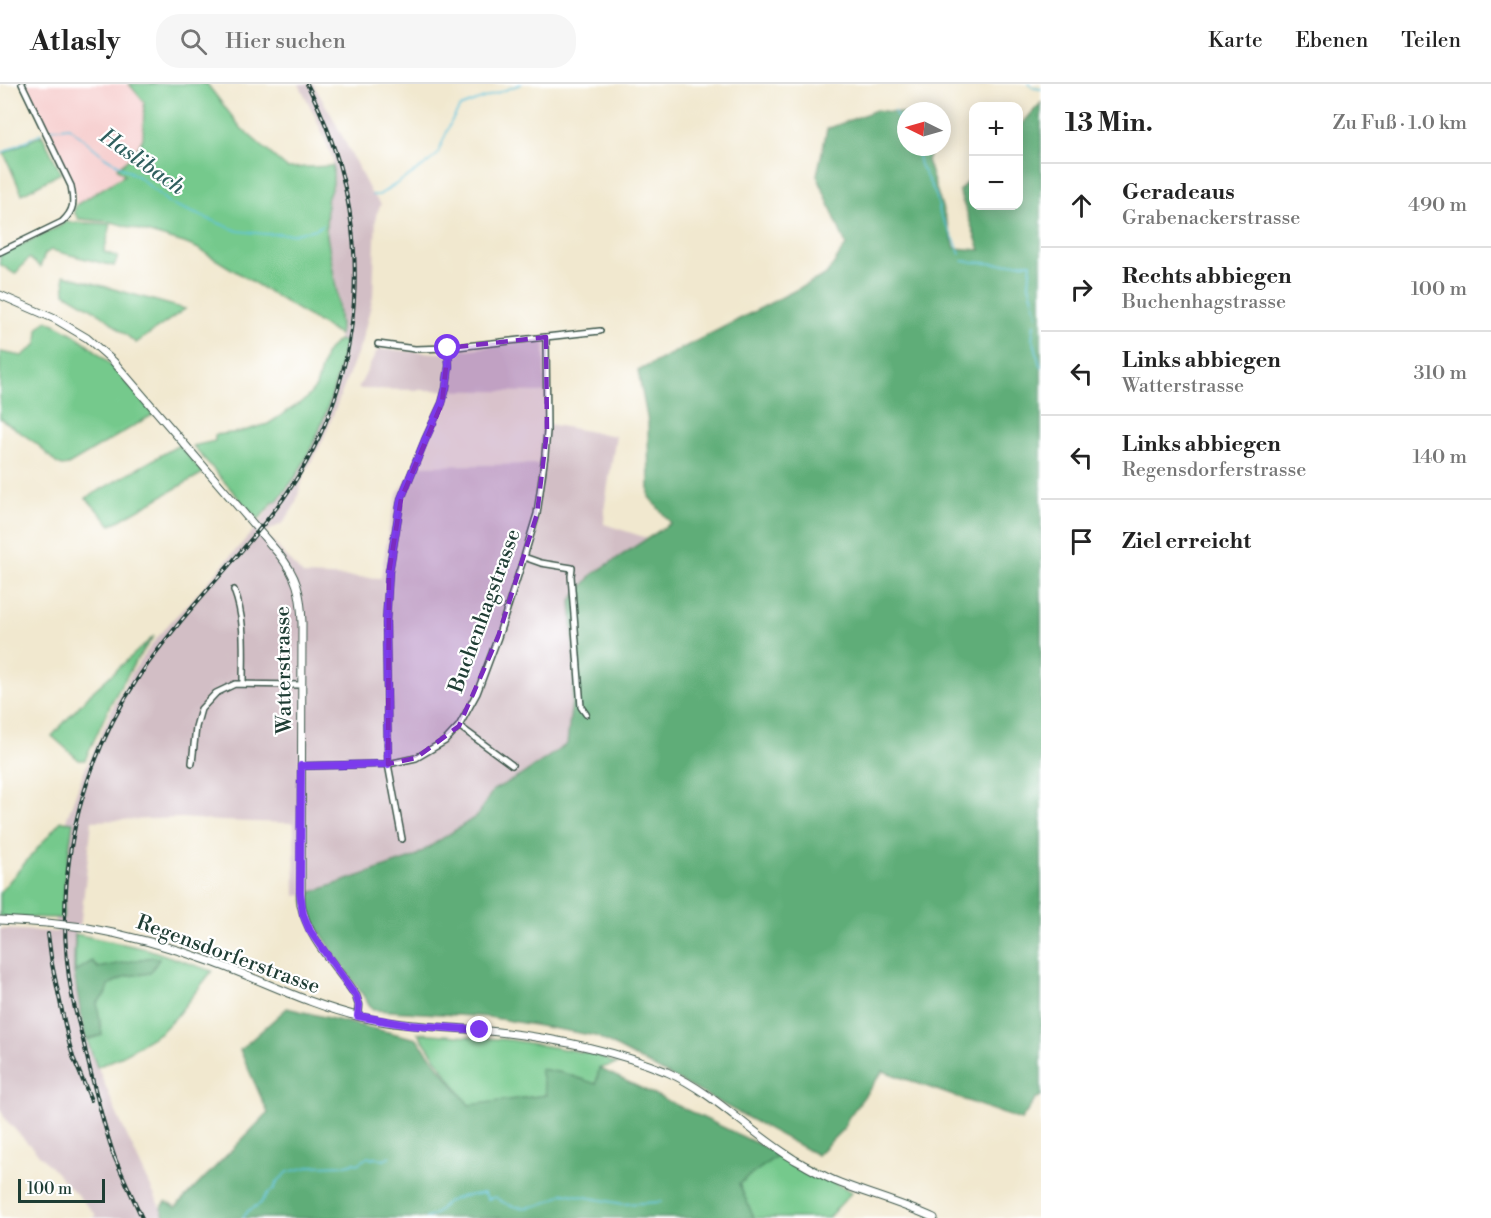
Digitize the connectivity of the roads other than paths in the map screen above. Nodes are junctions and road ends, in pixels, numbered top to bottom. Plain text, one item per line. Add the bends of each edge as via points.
1 (22, 84) edge
2 (0, 252) edge
3 (0, 295) edge
4 (600, 331) dead end
5 (546, 337) junction
6 (378, 344) dead end
7 (448, 348) junction
8 (524, 557) junction
9 (234, 590) dead end
10 (243, 684) junction
11 (301, 685) junction
12 (586, 714) dead end
13 (459, 726) junction
14 (192, 763) dead end
15 (388, 764) junction
16 (512, 765) dead end
17 (301, 766) junction
18 (402, 839) dead end
19 (0, 920) edge
20 (358, 1016) junction
21 (934, 1218) edge

1 - 2 street via 71,186 73,208 62,222
3 - 11 street, Watterstrasse via 56,319 87,338 113,361 285,562 300,597
4 - 5 street
5 - 7 street
5 - 8 street, Buchenhagstrasse via 545,455 537,514
6 - 7 street
7 - 15 street via 446,388 401,499 389,572
8 - 12 street via 572,568 581,707
8 - 13 street, Buchenhagstrasse via 477,693
9 - 10 street via 243,626
10 - 11 street
10 - 14 street via 216,693 201,709
11 - 17 street, Watterstrasse
13 - 15 street, Buchenhagstrasse via 445,741 416,758
13 - 16 street
15 - 17 street, Buchenhagstrasse
15 - 18 street
17 - 20 street, Watterstrasse via 303,914 310,931 356,996
19 - 20 street, Regensdorferstrasse, bridge via 82,927 134,937 180,950
20 - 21 street, Regensdorferstrasse via 561,1042 632,1060 697,1088 780,1150 817,1172

